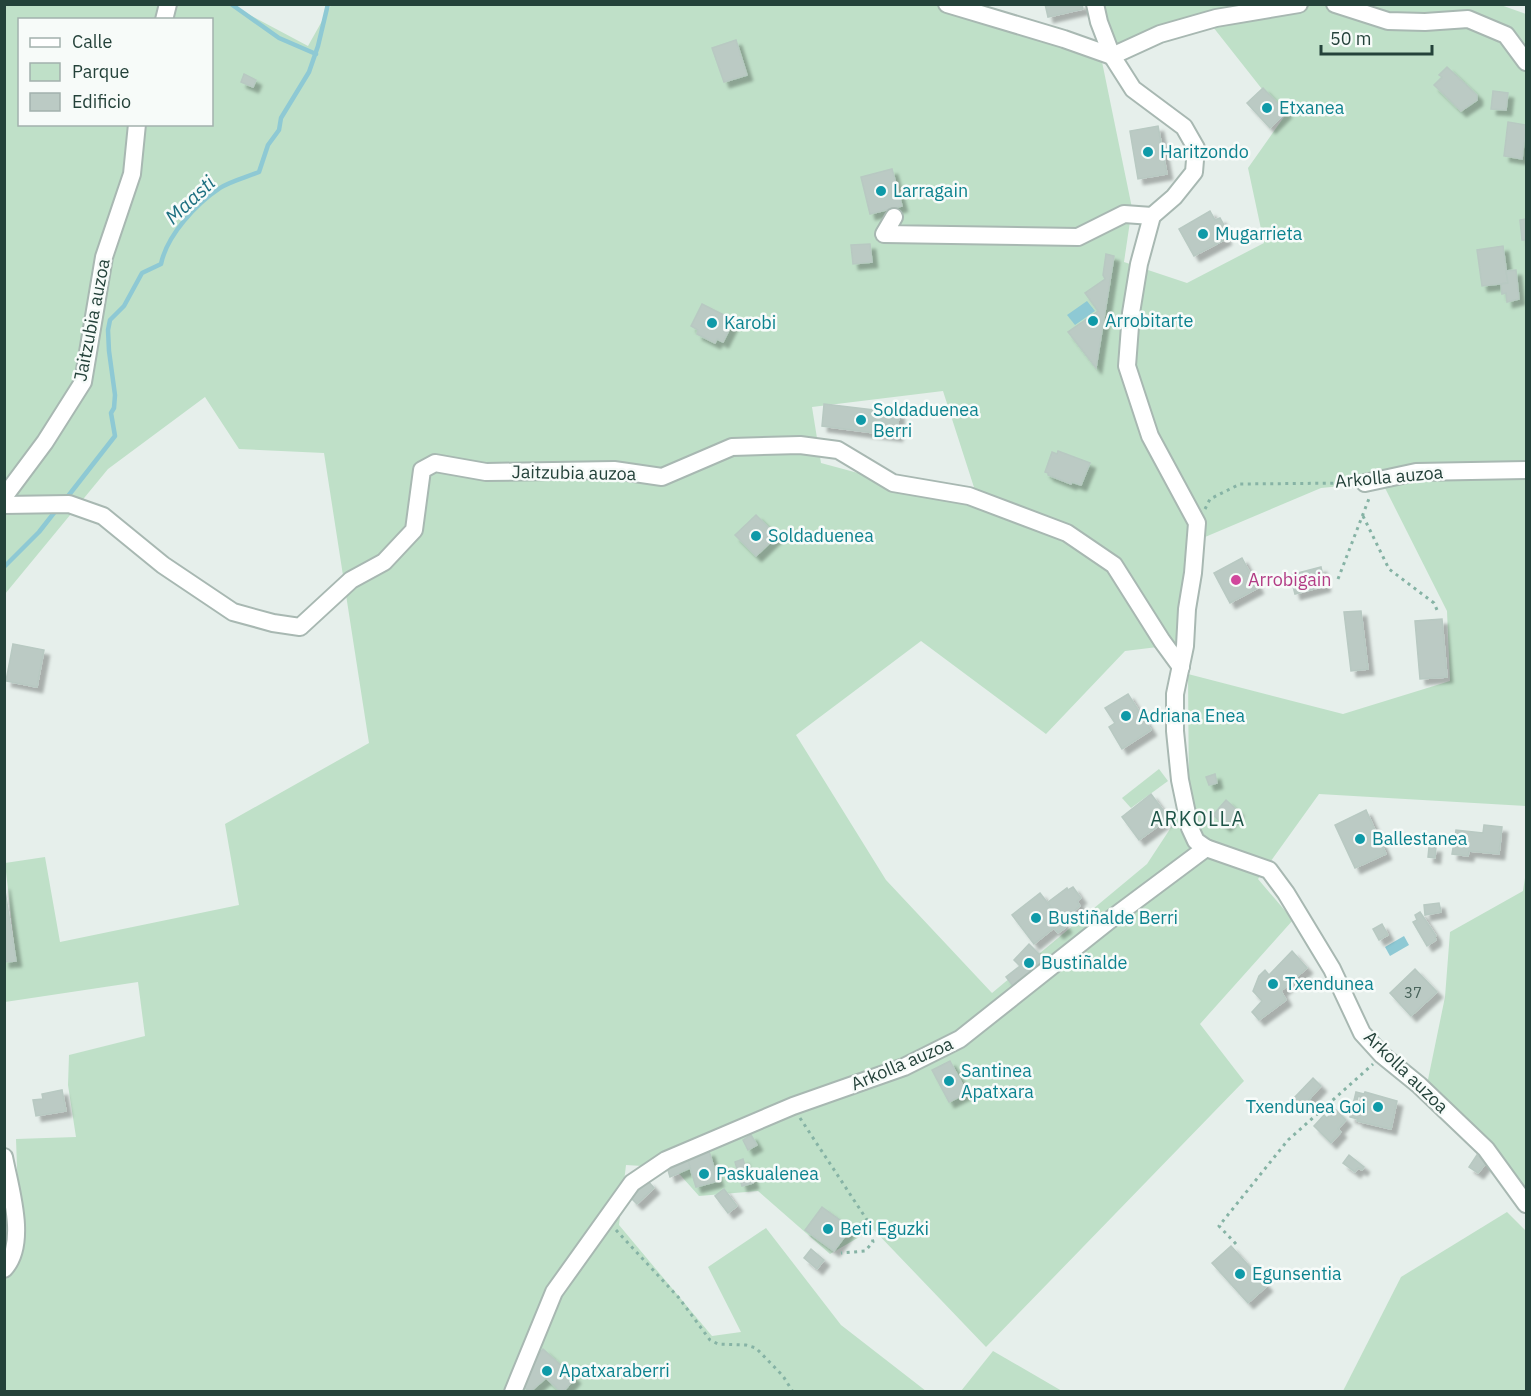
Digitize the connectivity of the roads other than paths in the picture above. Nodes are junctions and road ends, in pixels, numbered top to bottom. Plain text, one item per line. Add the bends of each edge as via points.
1 (947, 4) edge
2 (1095, 4) edge
3 (1299, 4) edge
4 (1335, 4) edge
5 (1112, 56) junction
6 (1527, 62) edge
7 (137, 126) edge
8 (1152, 216) junction
9 (894, 217) dead end
10 (1527, 470) edge
11 (1365, 483) road end
12 (4, 497) edge
13 (4, 505) edge
14 (1181, 667) junction
15 (1206, 848) junction
16 (4, 1157) edge
17 (1525, 1198) edge
18 (4, 1269) edge
19 (513, 1392) edge

1 - 5 street
2 - 5 street
3 - 5 street via 1216,18 1160,34
4 - 6 street via 1388,21 1468,19 1506,35
5 - 8 street via 1132,89 1184,127 1197,148 1194,172
7 - 12 street, Jaitzubia auzoa via 132,174 104,257 83,382
8 - 9 street via 1124,214 1078,237 884,234
8 - 14 street via 1137,274 1127,366 1150,436 1197,523
10 - 11 street, Arkolla auzoa via 1416,472
13 - 14 street, Jaitzubia auzoa via 69,504 103,516 163,565 233,612 300,627 351,580 384,562 414,530 422,470 435,463 486,472 614,470 662,477 732,447 800,445 838,450 893,483 969,496 1067,533 1114,565
14 - 15 street via 1175,694 1180,780 1190,828 1196,841
15 - 17 street, Arkolla auzoa via 1269,870 1332,969 1362,1033 1486,1149
15 - 19 street, Arkolla auzoa via 960,1039 904,1067 793,1106 666,1160 632,1183 554,1292
16 - 18 street via 18,1235 10,1263

